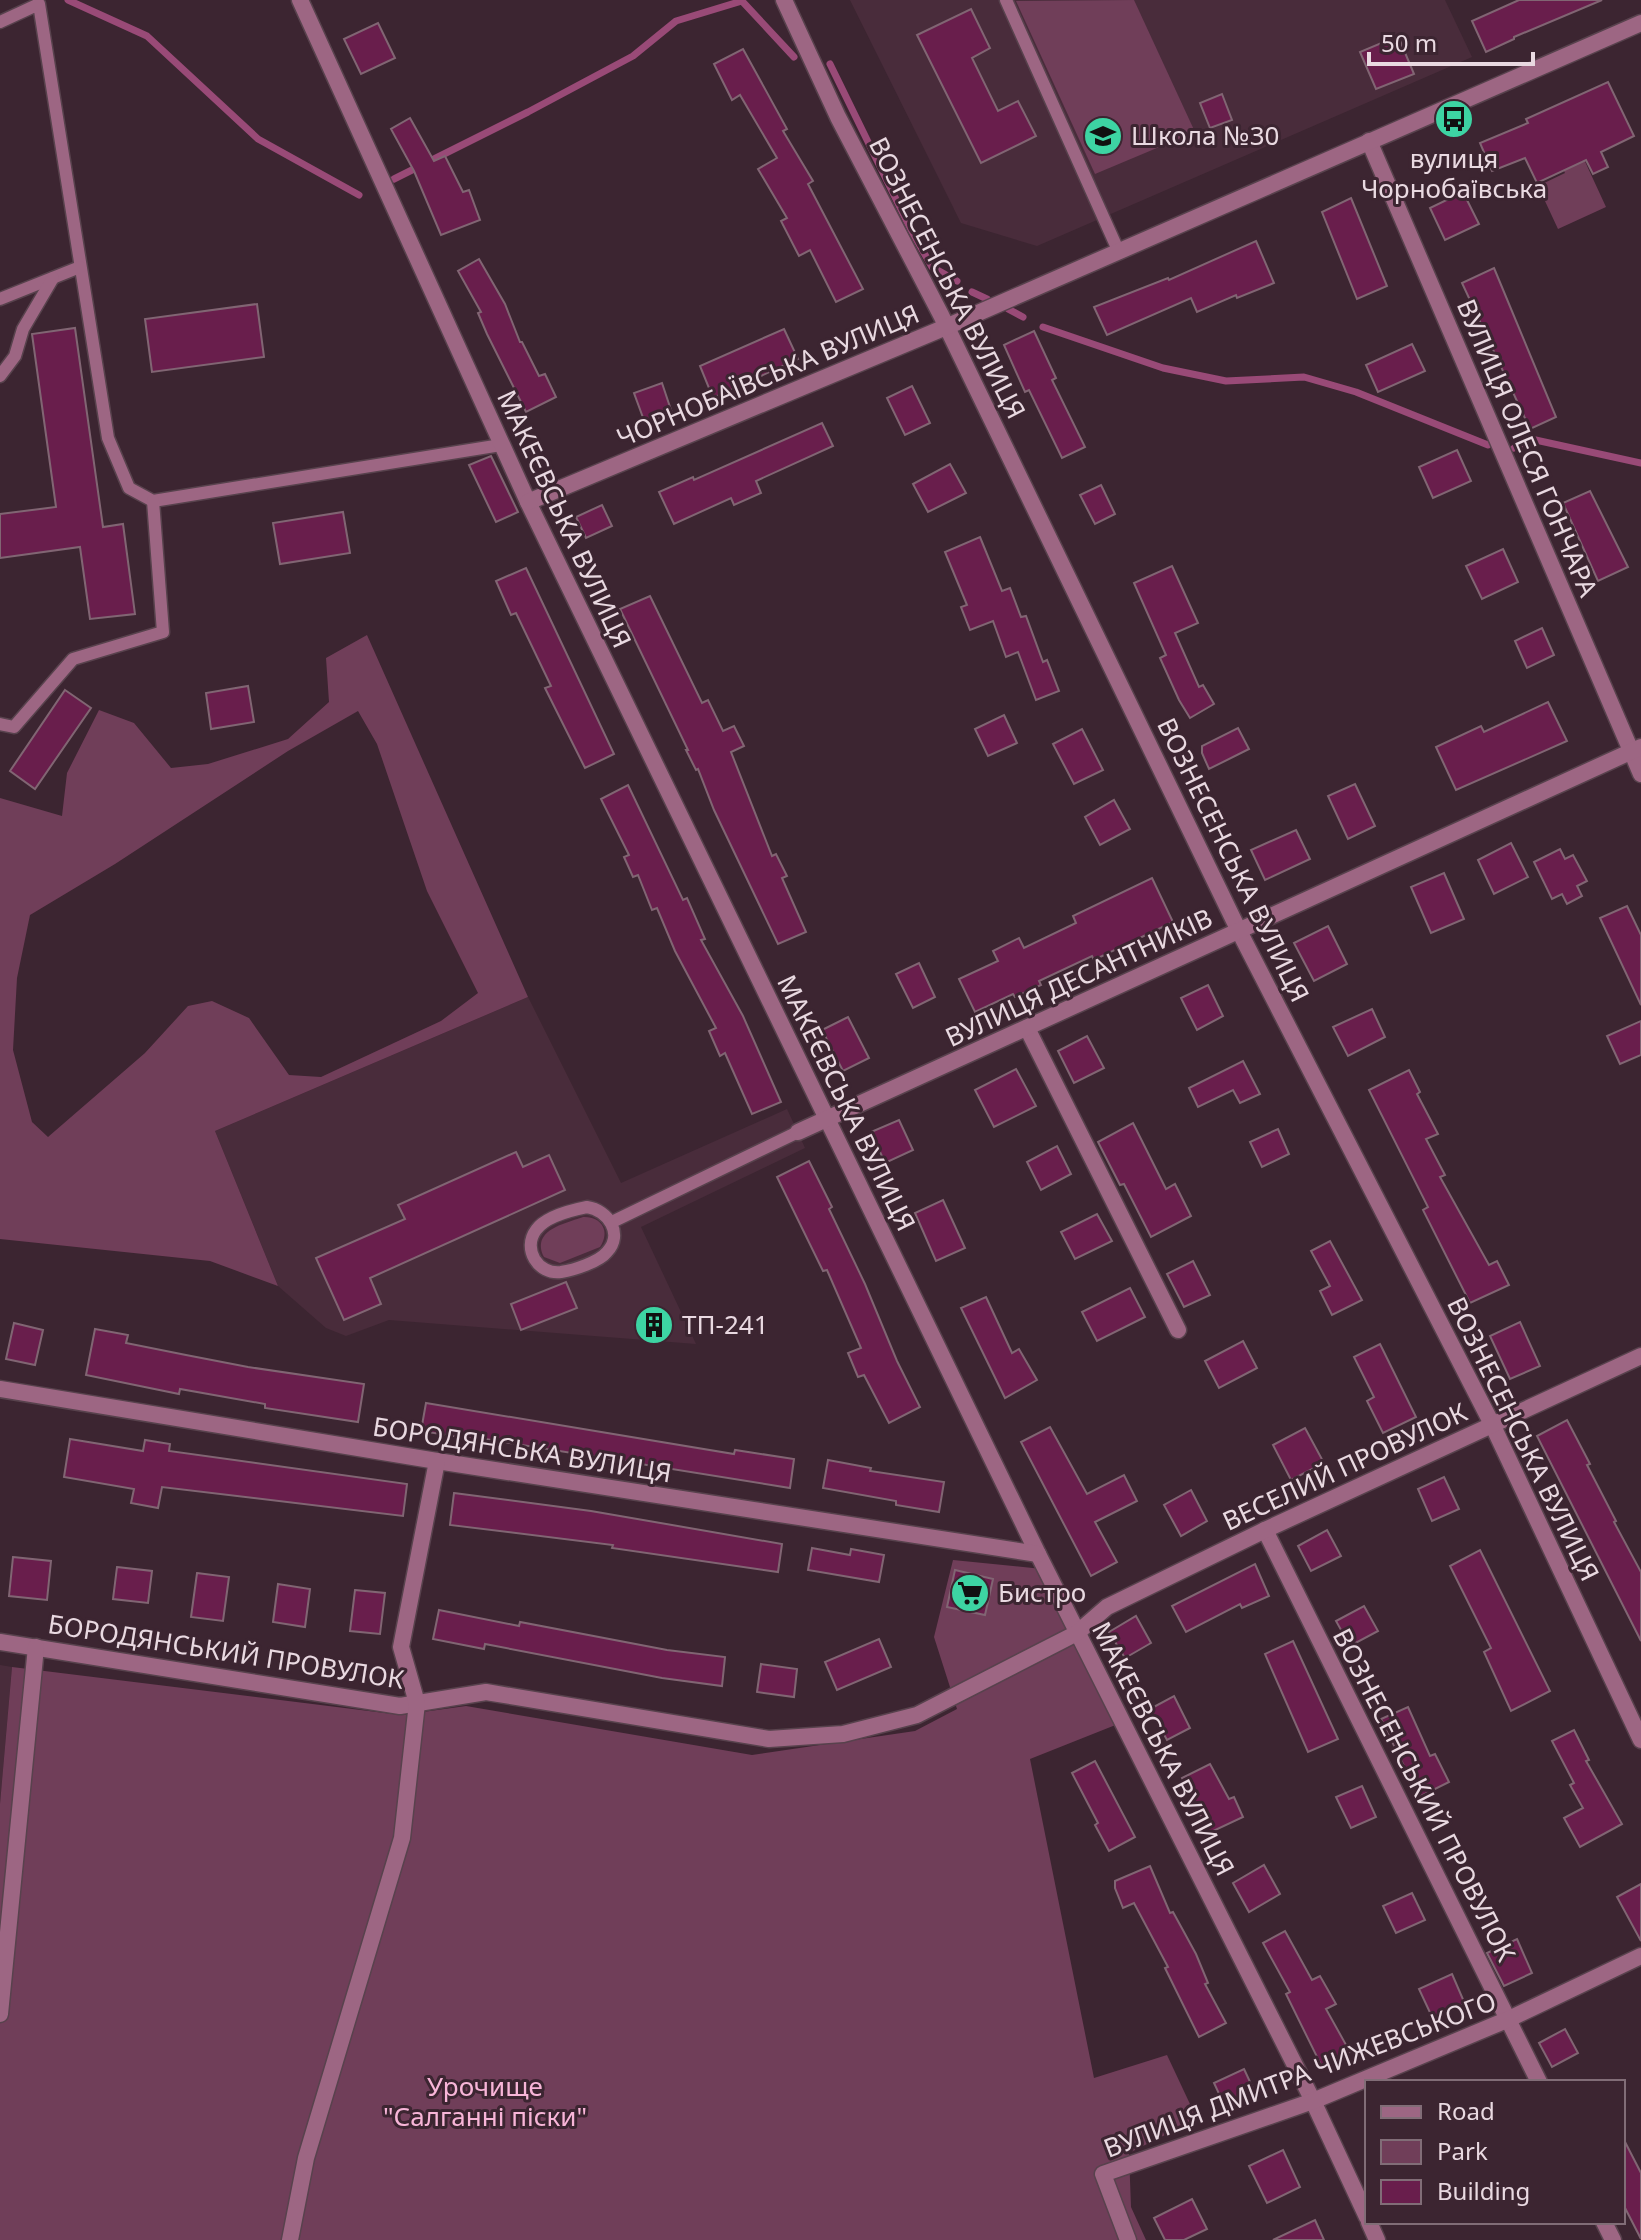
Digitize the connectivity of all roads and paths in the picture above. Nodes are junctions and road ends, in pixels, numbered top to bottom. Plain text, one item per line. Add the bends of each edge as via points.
1 (300, 0) edge
2 (784, 0) edge
3 (1006, 0) edge
4 (39, 2) edge
5 (0, 22) edge
6 (1641, 23) edge
7 (1369, 141) junction
8 (1118, 250) junction
9 (80, 267) junction
10 (53, 278) junction
11 (0, 299) edge
12 (946, 327) junction
13 (0, 376) edge
14 (501, 445) junction
15 (153, 501) junction
16 (528, 502) junction
17 (0, 724) edge
18 (1636, 749) edge
19 (1641, 774) edge
20 (1239, 931) junction
21 (1027, 1028) junction
22 (827, 1118) junction
23 (798, 1132) joint
24 (612, 1222) junction
25 (1178, 1330) dead end
26 (1641, 1356) edge
27 (0, 1389) edge
28 (1492, 1424) junction
29 (437, 1461) junction
30 (1265, 1530) junction
31 (1038, 1554) junction
32 (1077, 1633) junction
33 (0, 1642) edge
34 (36, 1647) junction
35 (417, 1703) junction
36 (917, 1715) joint
37 (1641, 1740) edge
38 (1641, 1956) edge
39 (2, 1972) edge
40 (0, 2014) edge
41 (1509, 2019) junction
42 (1538, 2080) edge
43 (1313, 2101) junction
44 (1365, 2214) edge
45 (290, 2240) edge
46 (1128, 2240) edge

1 - 14 street, МАКЕЄВСЬКА ВУЛИЦЯ
2 - 12 street, ВОЗНЕСЕНСЬКА ВУЛИЦЯ
3 - 8 lane
4 - 5 lane
4 - 9 lane
6 - 7 street, ЧОРНОБАЇВСЬКА ВУЛИЦЯ
7 - 8 street, ЧОРНОБАЇВСЬКА ВУЛИЦЯ
7 - 18 street, ВУЛИЦЯ ОЛЕСЯ ГОНЧАРА
8 - 12 street, ЧОРНОБАЇВСЬКА ВУЛИЦЯ
9 - 10 lane
9 - 15 lane via 108,438 129,488
10 - 11 lane
10 - 13 lane
12 - 16 street, ЧОРНОБАЇВСЬКА ВУЛИЦЯ
12 - 20 street, ВОЗНЕСЕНСЬКА ВУЛИЦЯ
14 - 15 lane
14 - 16 street, МАКЕЄВСЬКА ВУЛИЦЯ
15 - 17 lane via 163,632 73,659 14,727
16 - 22 street, МАКЕЄВСЬКА ВУЛИЦЯ
18 - 19 street, ВУЛИЦЯ ОЛЕСЯ ГОНЧАРА
18 - 20 street, ВУЛИЦЯ ДЕСАНТНИКІВ
20 - 21 street, ВУЛИЦЯ ДЕСАНТНИКІВ
20 - 28 street, ВОЗНЕСЕНСЬКА ВУЛИЦЯ
21 - 22 street, ВУЛИЦЯ ДЕСАНТНИКІВ
21 - 25 street
22 - 23 street, ВУЛИЦЯ ДЕСАНТНИКІВ
22 - 31 street, МАКЕЄВСЬКА ВУЛИЦЯ
23 - 24 lane
24 - 24 lane via 602,1211 587,1207 549,1220 534,1231 532,1255 539,1265 556,1272 601,1257 612,1246
26 - 28 street, ВЕСЕЛИЙ ПРОВУЛОК
27 - 29 street, БОРОДЯНСЬКА ВУЛИЦЯ
28 - 30 street, ВЕСЕЛИЙ ПРОВУЛОК
28 - 37 street, ВОЗНЕСЕНСЬКА ВУЛИЦЯ
29 - 31 street, БОРОДЯНСЬКА ВУЛИЦЯ
29 - 35 street via 401,1647
30 - 32 street, ВЕСЕЛИЙ ПРОВУЛОК via 1107,1607
30 - 41 street, ВОЗНЕСЕНСЬКИЙ ПРОВУЛОК
31 - 32 street, МАКЕЄВСЬКА ВУЛИЦЯ
32 - 36 street, ВЕСЕЛИЙ ПРОВУЛОК
32 - 43 street, МАКЕЄВСЬКА ВУЛИЦЯ
33 - 34 street, БОРОДЯНСЬКИЙ ПРОВУЛОК
34 - 35 street, БОРОДЯНСЬКИЙ ПРОВУЛОК via 400,1706
34 - 39 street
35 - 36 street, БОРОДЯНСЬКИЙ ПРОВУЛОК via 486,1692 769,1739 843,1734
35 - 45 street via 402,1838 306,2158
38 - 41 street, ВУЛИЦЯ ДМИТРА ЧИЖЕВСЬКОГО
39 - 40 street
41 - 42 street, ВОЗНЕСЕНСЬКИЙ ПРОВУЛОК
41 - 43 street, ВУЛИЦЯ ДМИТРА ЧИЖЕВСЬКОГО
43 - 44 street, МАКЕЄВСЬКА ВУЛИЦЯ
43 - 46 street, ВУЛИЦЯ ДМИТРА ЧИЖЕВСЬКОГО via 1103,2174

